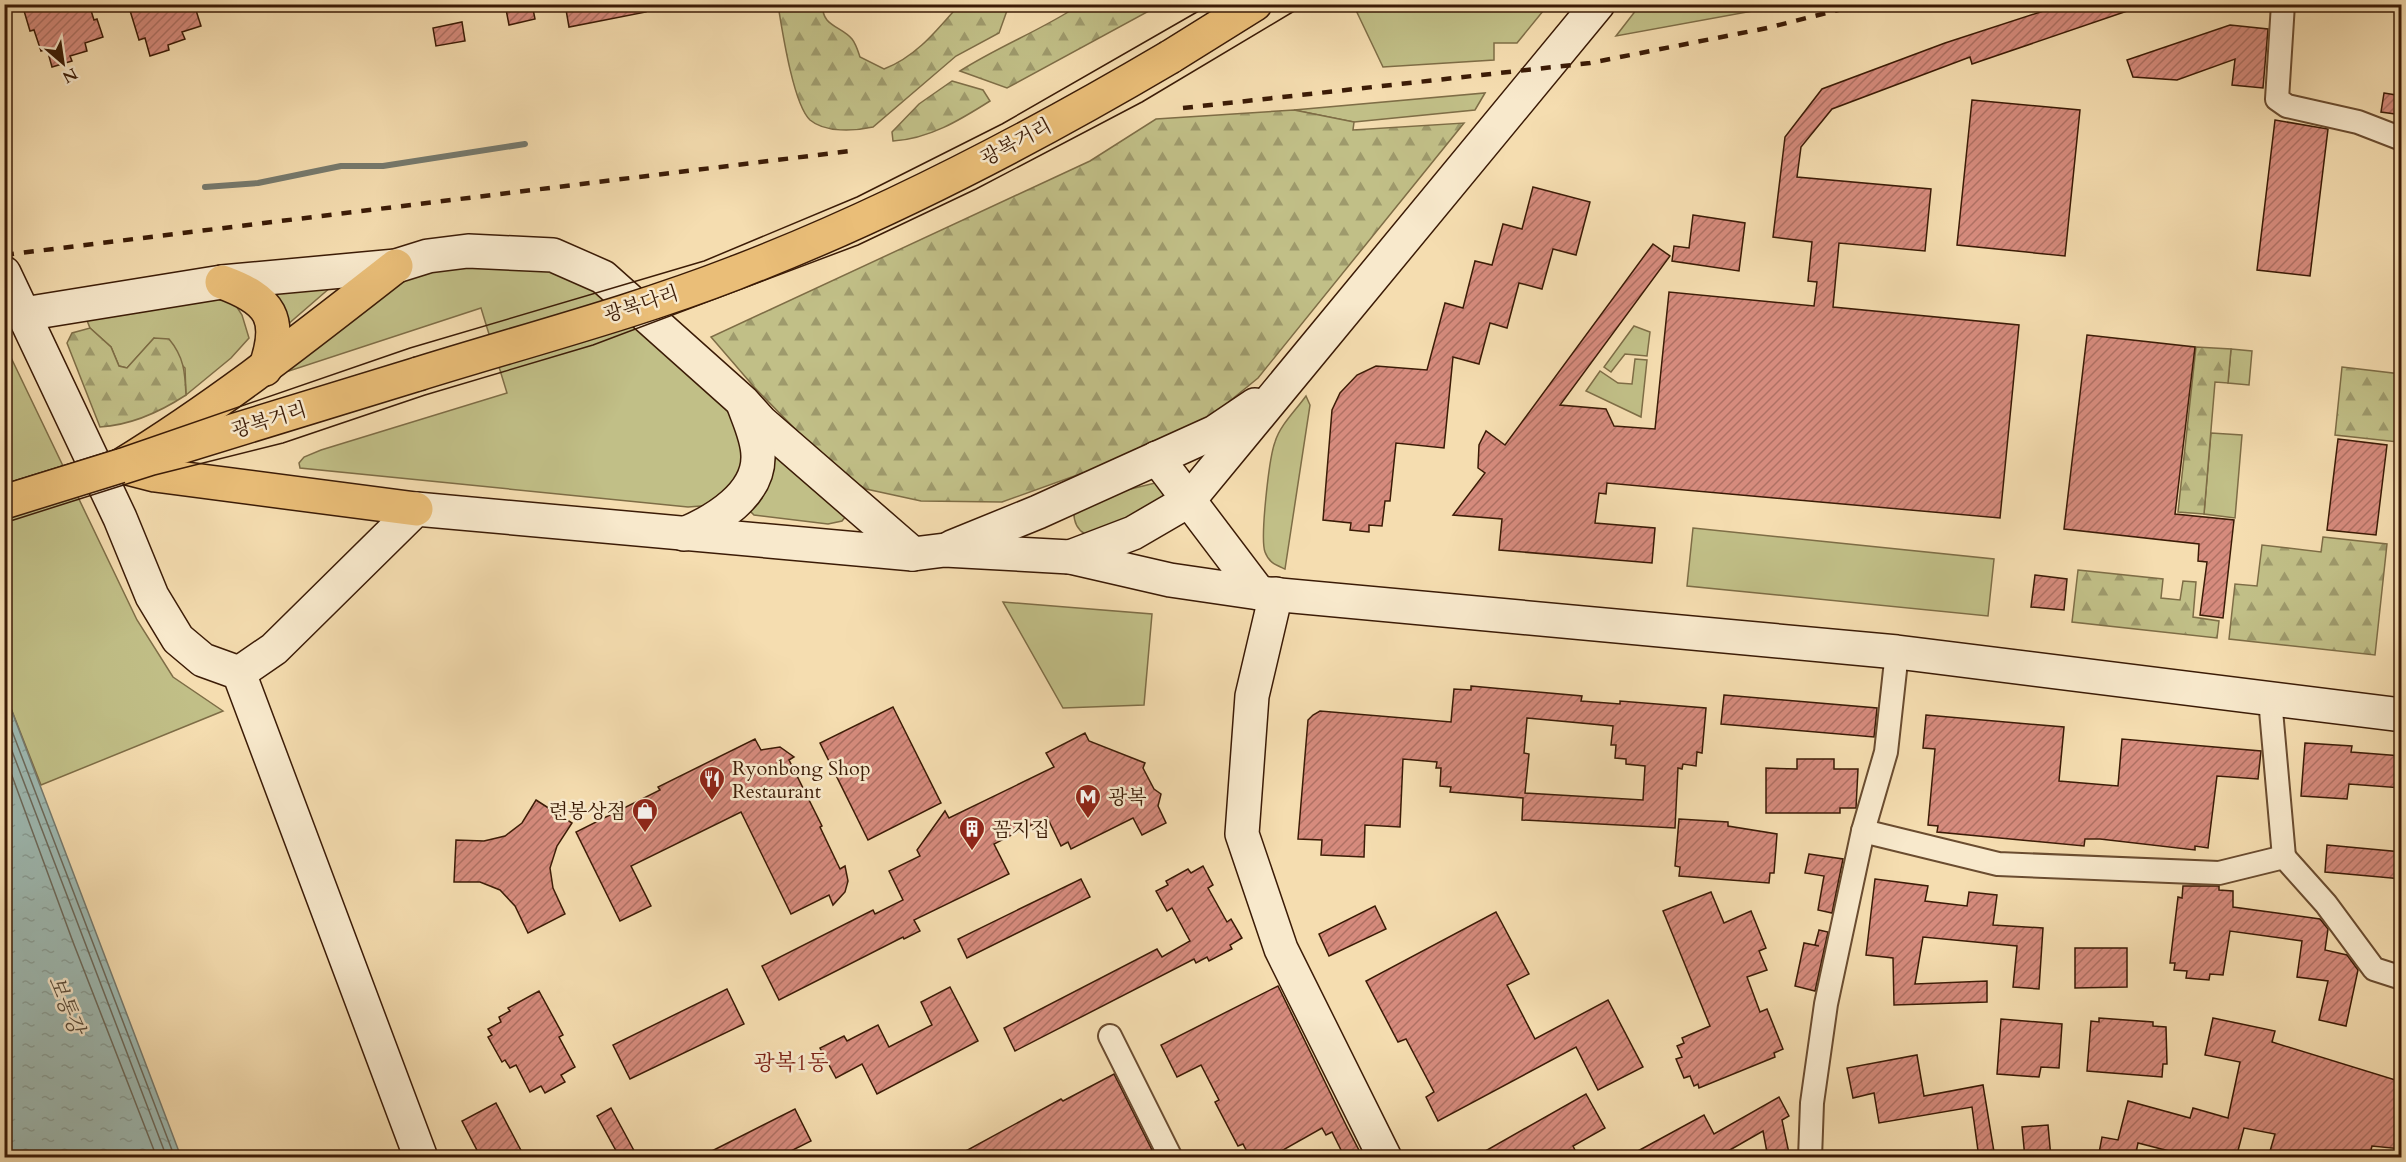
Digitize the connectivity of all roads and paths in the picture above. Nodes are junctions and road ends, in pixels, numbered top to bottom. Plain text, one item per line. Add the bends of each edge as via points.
1 (1255, 4) edge
2 (1598, 4) edge
3 (2283, 4) edge
4 (2402, 139) edge
5 (859, 220) joint
6 (396, 266) junction
7 (4, 273) edge
8 (222, 282) junction
9 (24, 314) junction
10 (265, 369) junction
11 (418, 374) joint
12 (1282, 388) junction
13 (743, 402) junction
14 (1157, 458) junction
15 (120, 466) junction
16 (1188, 501) junction
17 (4, 502) edge
18 (416, 509) junction
19 (1038, 512) junction
20 (684, 534) junction
21 (929, 552) junction
22 (1070, 557) junction
23 (1267, 594) junction
24 (1897, 652) junction
25 (239, 673) junction
26 (2270, 699) junction
27 (2402, 715) edge
28 (1863, 831) junction
29 (2284, 857) junction
30 (2402, 978) edge
31 (1110, 1036) dead end
32 (421, 1158) edge
33 (1171, 1158) edge
34 (1385, 1158) edge
35 (1810, 1158) edge

1 - 5 highway, 광복거리, bridge via 1097,100
2 - 12 main road
3 - 4 street via 2277,99 2287,106 2358,122
5 - 11 highway, 광복다리, bridge via 734,273
6 - 8 main road
6 - 10 highway
6 - 13 main road via 468,250 552,255 603,277
7 - 9 main road
8 - 9 main road
8 - 10 highway via 252,293 272,322 273,346
9 - 25 main road via 120,518 152,596 178,639 203,660
10 - 15 highway via 190,423
11 - 15 highway, 광복거리
12 - 14 main road via 1215,432
12 - 16 main road
13 - 20 main road via 759,457 755,475 741,498 703,526
13 - 21 main road via 761,422
14 - 16 main road
14 - 19 main road
15 - 17 highway, bridge
15 - 18 highway via 154,475
16 - 22 main road via 1133,533
16 - 23 main road
18 - 20 main road
18 - 25 main road via 274,649
19 - 21 main road
19 - 22 main road
20 - 21 main road
21 - 22 main road
22 - 23 main road via 1170,580
23 - 24 main road
23 - 34 main road via 1252,696 1242,834 1281,949
24 - 26 main road
24 - 28 street via 1886,752
25 - 32 main road
26 - 27 main road
26 - 29 street
28 - 29 street via 1998,864 2219,873
28 - 35 street via 1826,1004 1812,1103
29 - 30 street via 2326,904 2374,969
31 - 33 street

